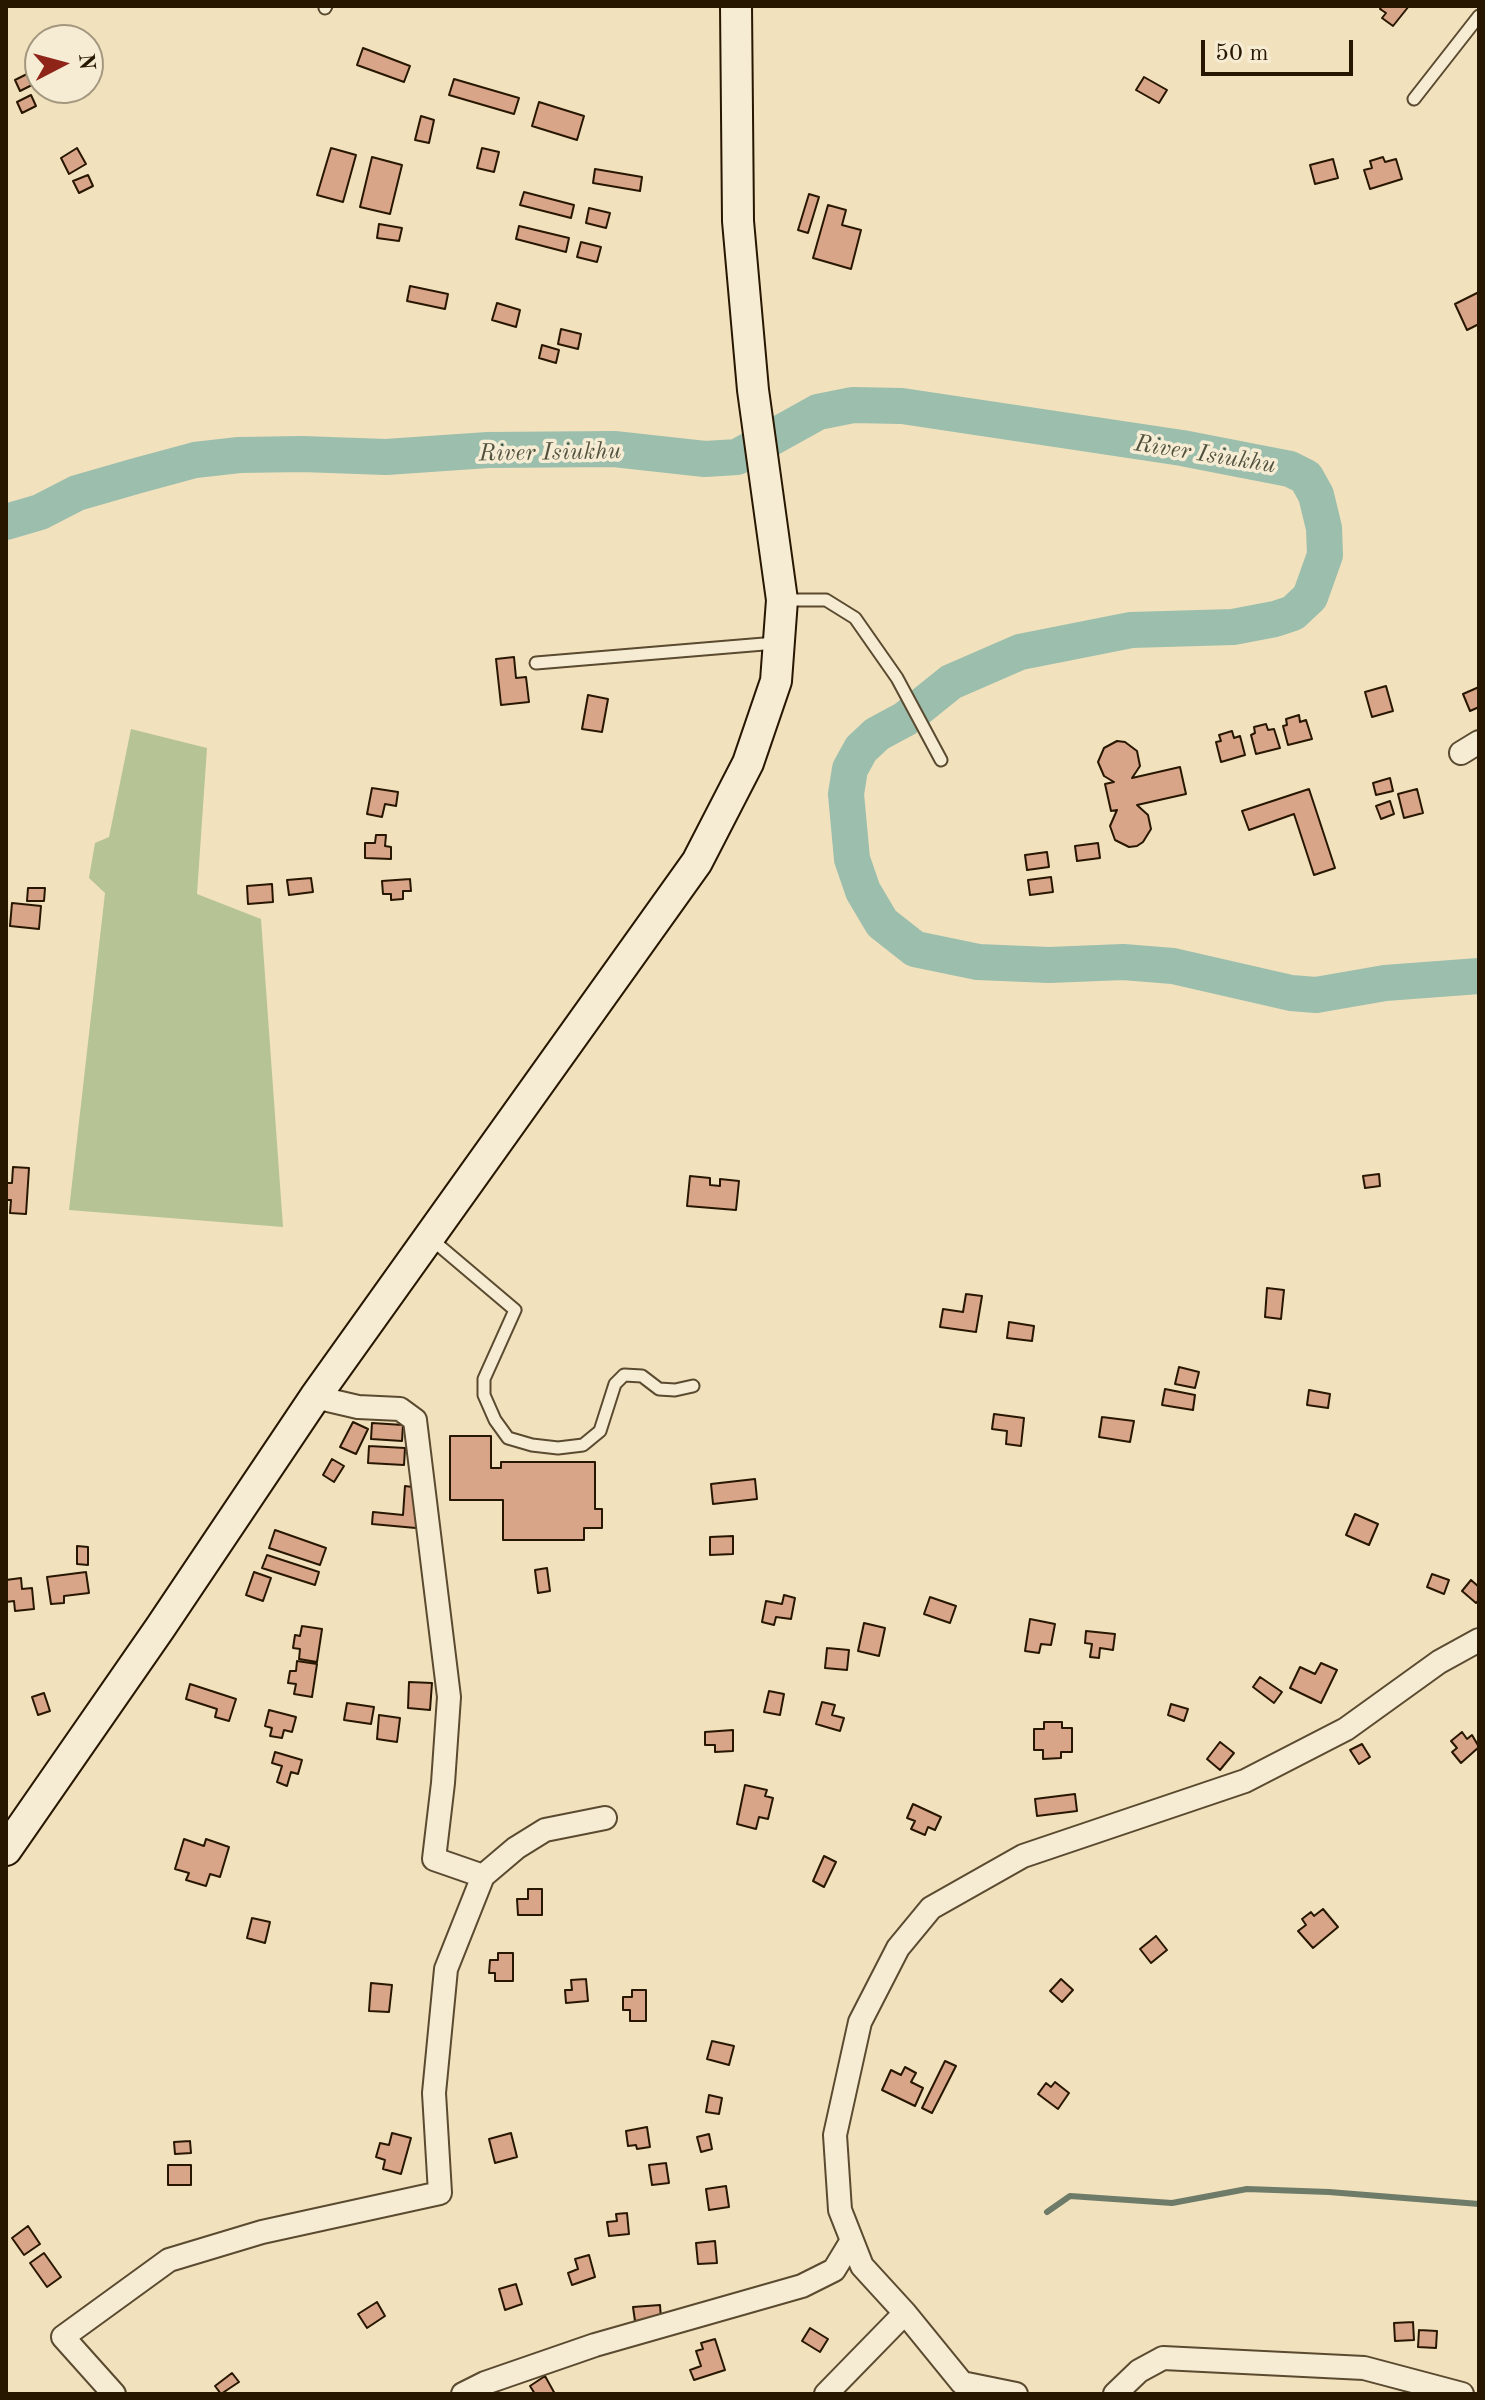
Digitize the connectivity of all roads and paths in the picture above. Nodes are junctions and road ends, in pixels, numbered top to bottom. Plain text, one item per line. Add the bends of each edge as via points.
1 (736, 6) edge
2 (1479, 16) edge
3 (1414, 99) dead end
4 (782, 600) junction
5 (781, 643) junction
6 (536, 663) dead end
7 (941, 760) dead end
8 (430, 1237) junction
9 (693, 1386) dead end
10 (315, 1397) junction
11 (1478, 1642) edge
12 (605, 1818) dead end
13 (6, 1850) edge
14 (483, 1876) junction
15 (851, 2242) junction
16 (905, 2313) junction
17 (962, 2389) edge
18 (114, 2394) edge
19 (463, 2394) edge
20 (826, 2394) edge
21 (1016, 2394) edge
22 (1115, 2394) edge
23 (1462, 2394) edge

1 - 4 main road via 738,221 753,390
2 - 3 lane
4 - 5 main road
4 - 7 lane via 826,600 855,618 897,678
5 - 6 lane
5 - 8 main road via 776,681 748,763 697,862
8 - 9 lane via 515,1310 484,1379 484,1395 508,1438 558,1448 583,1445 600,1431 615,1384 624,1375 642,1376 659,1389
8 - 10 main road
10 - 13 main road
10 - 14 street via 400,1409 415,1420 449,1697 434,1859
11 - 15 street via 1439,1662 1346,1729 1245,1781 1023,1856 931,1908 898,1948 860,2022 835,2135 840,2210
12 - 14 street via 545,1830
14 - 18 street via 446,1969 434,2093 440,2193 262,2232 169,2260 63,2337
15 - 16 street via 862,2266
15 - 19 street via 834,2270 802,2286 595,2345
16 - 17 street
16 - 20 street
17 - 21 street
22 - 23 street via 1163,2358 1364,2368

